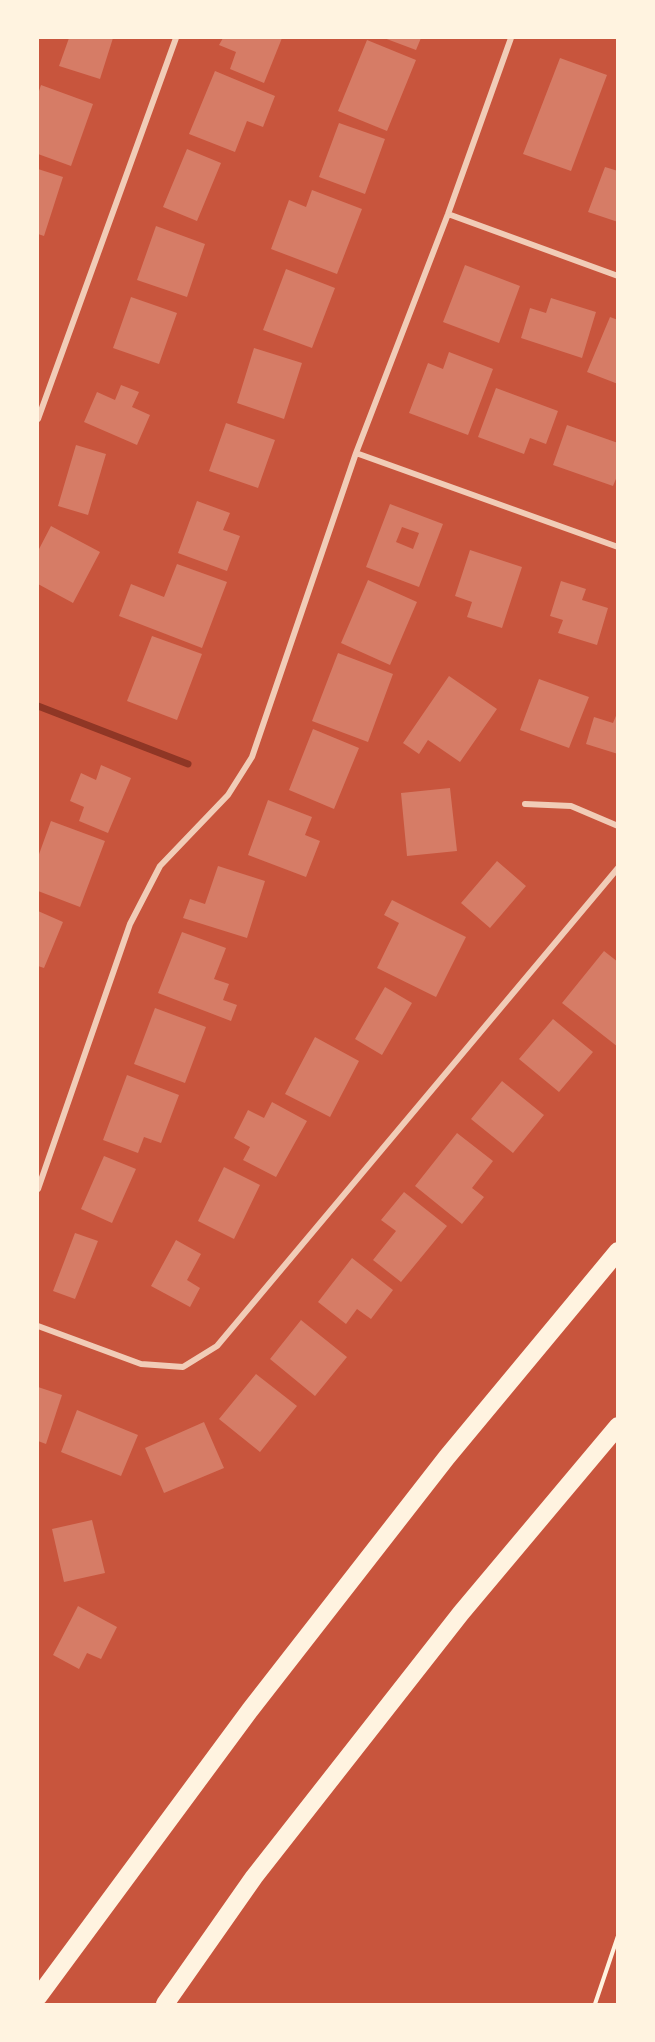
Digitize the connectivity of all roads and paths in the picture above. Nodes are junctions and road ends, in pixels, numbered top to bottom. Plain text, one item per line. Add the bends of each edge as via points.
1 (176, 38) edge
2 (511, 38) edge
3 (448, 214) junction
4 (618, 276) edge
5 (38, 419) edge
6 (356, 453) junction
7 (618, 547) edge
8 (525, 804) dead end
9 (618, 826) edge
10 (618, 868) edge
11 (38, 1190) edge
12 (618, 1251) edge
13 (38, 1326) edge
14 (618, 1426) edge
15 (618, 1936) edge
16 (38, 1997) edge
17 (165, 2004) edge
18 (596, 2004) edge

1 - 5 street
2 - 3 street
3 - 4 street
3 - 6 street
6 - 7 street
6 - 11 street via 252,757 228,795 160,866 130,924
8 - 9 street via 571,806
10 - 13 street via 218,1346 183,1367 141,1364
12 - 16 highway via 447,1457 294,1654
14 - 17 highway via 461,1613 269,1858
15 - 18 path

